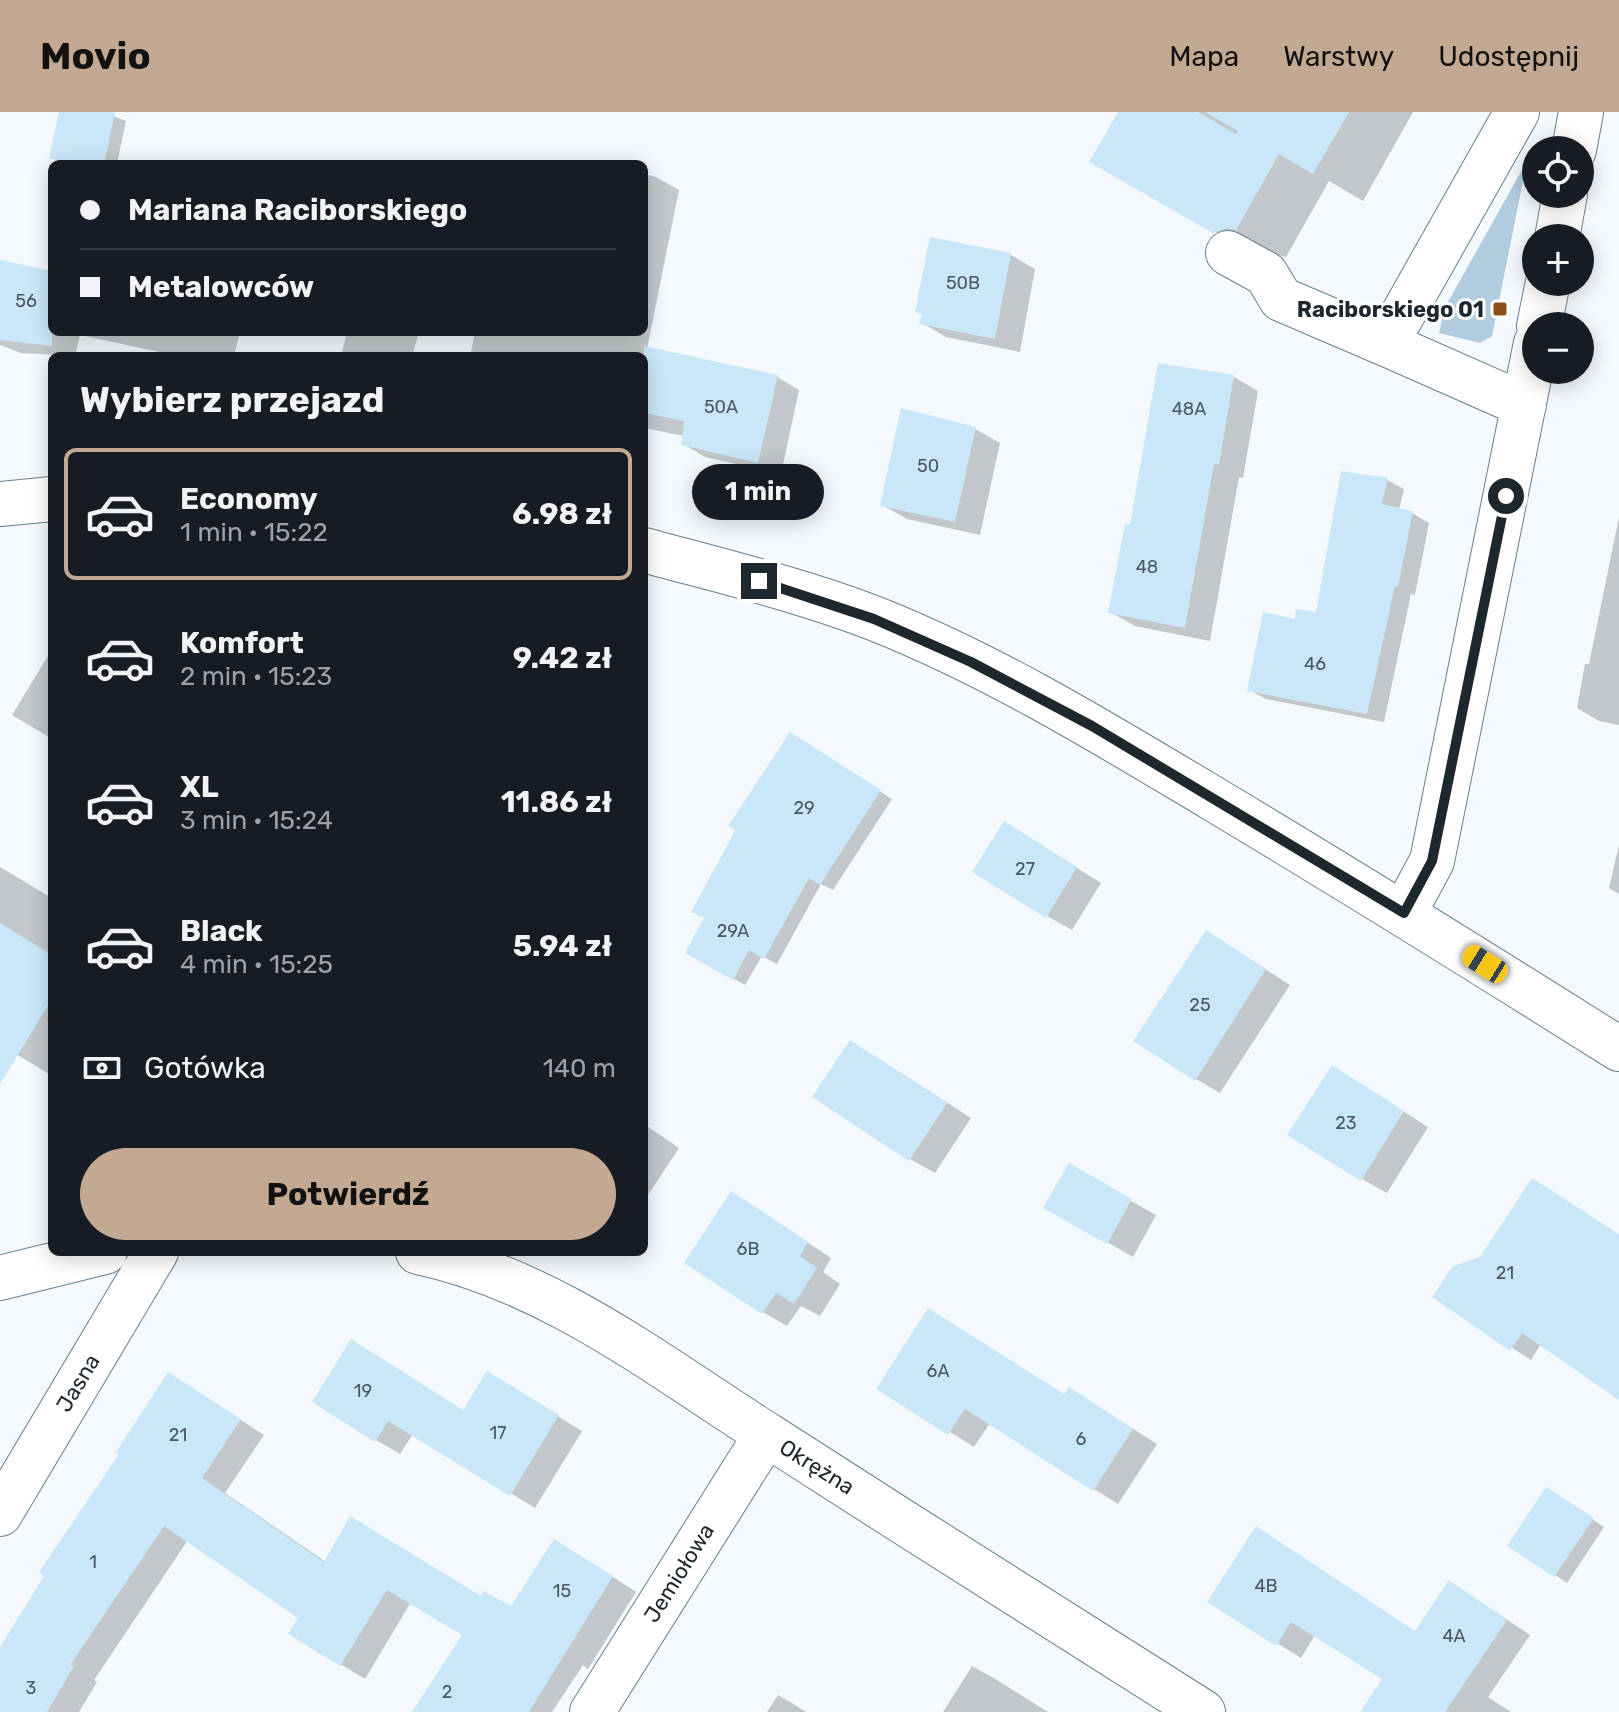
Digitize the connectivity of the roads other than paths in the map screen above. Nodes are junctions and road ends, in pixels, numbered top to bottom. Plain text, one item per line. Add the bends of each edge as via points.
1 (1517, 112) edge
2 (1581, 112) edge
3 (1577, 136) edge
4 (1228, 253) dead end
5 (1386, 344) junction
6 (1528, 384) edge
7 (1524, 405) junction
8 (48, 499) edge
9 (0, 504) edge
10 (648, 551) edge
11 (1404, 913) junction
12 (1619, 1049) edge
13 (89, 1256) edge
14 (154, 1256) edge
15 (435, 1256) edge
16 (0, 1278) edge
17 (766, 1435) junction
18 (0, 1514) edge
19 (592, 1712) edge
20 (1203, 1712) edge

1 - 5 street
2 - 3 street
4 - 5 street via 1266,274 1281,299
5 - 7 street
6 - 7 street
7 - 11 street via 1432,861
8 - 9 street
10 - 11 street via 874,619 971,662 1092,726
11 - 12 street
13 - 16 street
14 - 18 street, Jasna
15 - 17 street, Okrężna via 521,1285 593,1322
17 - 19 street, Jemiołowa
17 - 20 street, Okrężna

